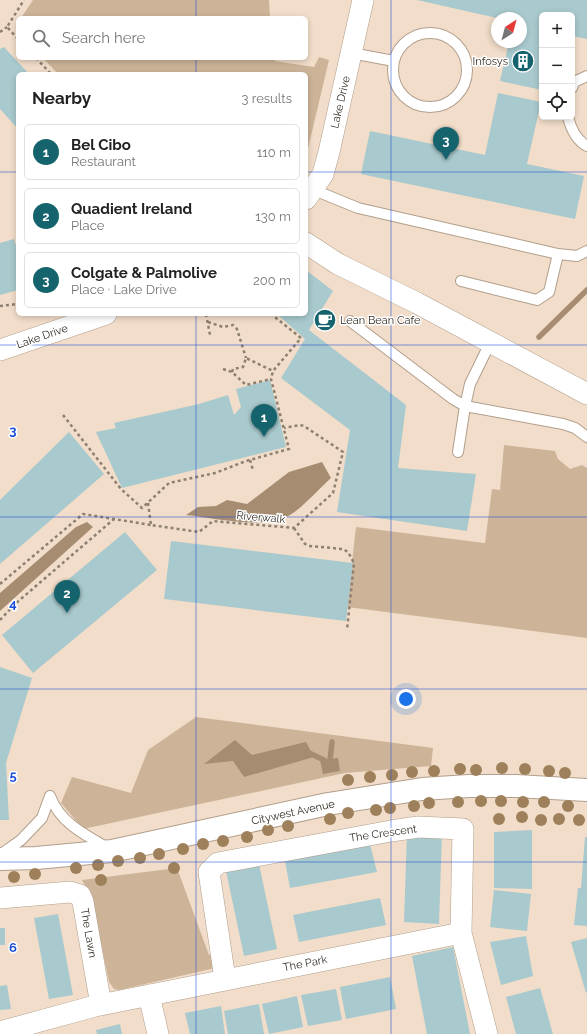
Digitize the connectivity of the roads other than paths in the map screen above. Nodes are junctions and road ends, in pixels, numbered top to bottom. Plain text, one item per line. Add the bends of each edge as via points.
1 (363, 0) edge
2 (351, 53) junction
3 (394, 61) junction
4 (587, 76) edge
5 (573, 84) edge
6 (569, 120) edge
7 (587, 146) edge
8 (310, 194) edge
9 (308, 244) edge
10 (587, 251) edge
11 (558, 254) junction
12 (461, 281) dead end
13 (100, 316) edge
14 (350, 321) dead end
15 (490, 342) junction
16 (0, 350) edge
17 (587, 394) edge
18 (465, 406) junction
19 (587, 437) edge
20 (458, 452) dead end
21 (587, 790) edge
22 (112, 851) junction
23 (0, 855) edge
24 (0, 859) edge
25 (0, 898) edge
26 (461, 933) junction
27 (226, 979) junction
28 (149, 995) junction
29 (101, 1005) junction
30 (0, 1032) edge
31 (158, 1034) edge
32 (487, 1034) edge

1 - 2 street, Lake Drive
2 - 3 lane
2 - 8 street, Lake Drive via 323,174
3 - 3 lane via 398,51 407,41 421,34 435,33 449,38 461,49 466,61 467,76 462,89 451,100 439,106 423,106 411,102 400,92 394,79
4 - 5 lane
6 - 7 lane via 570,128
8 - 11 lane via 358,208
9 - 15 street via 338,264
10 - 11 lane via 577,256
11 - 12 lane via 549,292 537,300
13 - 16 street, Lake Drive
14 - 18 lane via 453,400
15 - 17 street
15 - 18 lane via 470,384
18 - 19 lane via 563,424
18 - 20 lane
21 - 22 main road, Citywest Avenue via 516,786 422,788 328,804
22 - 23 lane via 76,830 55,809 50,796 42,818 22,840
22 - 24 main road, Citywest Avenue
25 - 29 street, The Lawn via 70,892 80,895
26 - 27 street, The Park
26 - 27 street, The Crescent via 463,829 418,828 304,846 218,863 209,872
26 - 32 street, The Crescent
27 - 28 street, The Park
28 - 29 street, The Park
28 - 31 street
29 - 30 street, The Park

